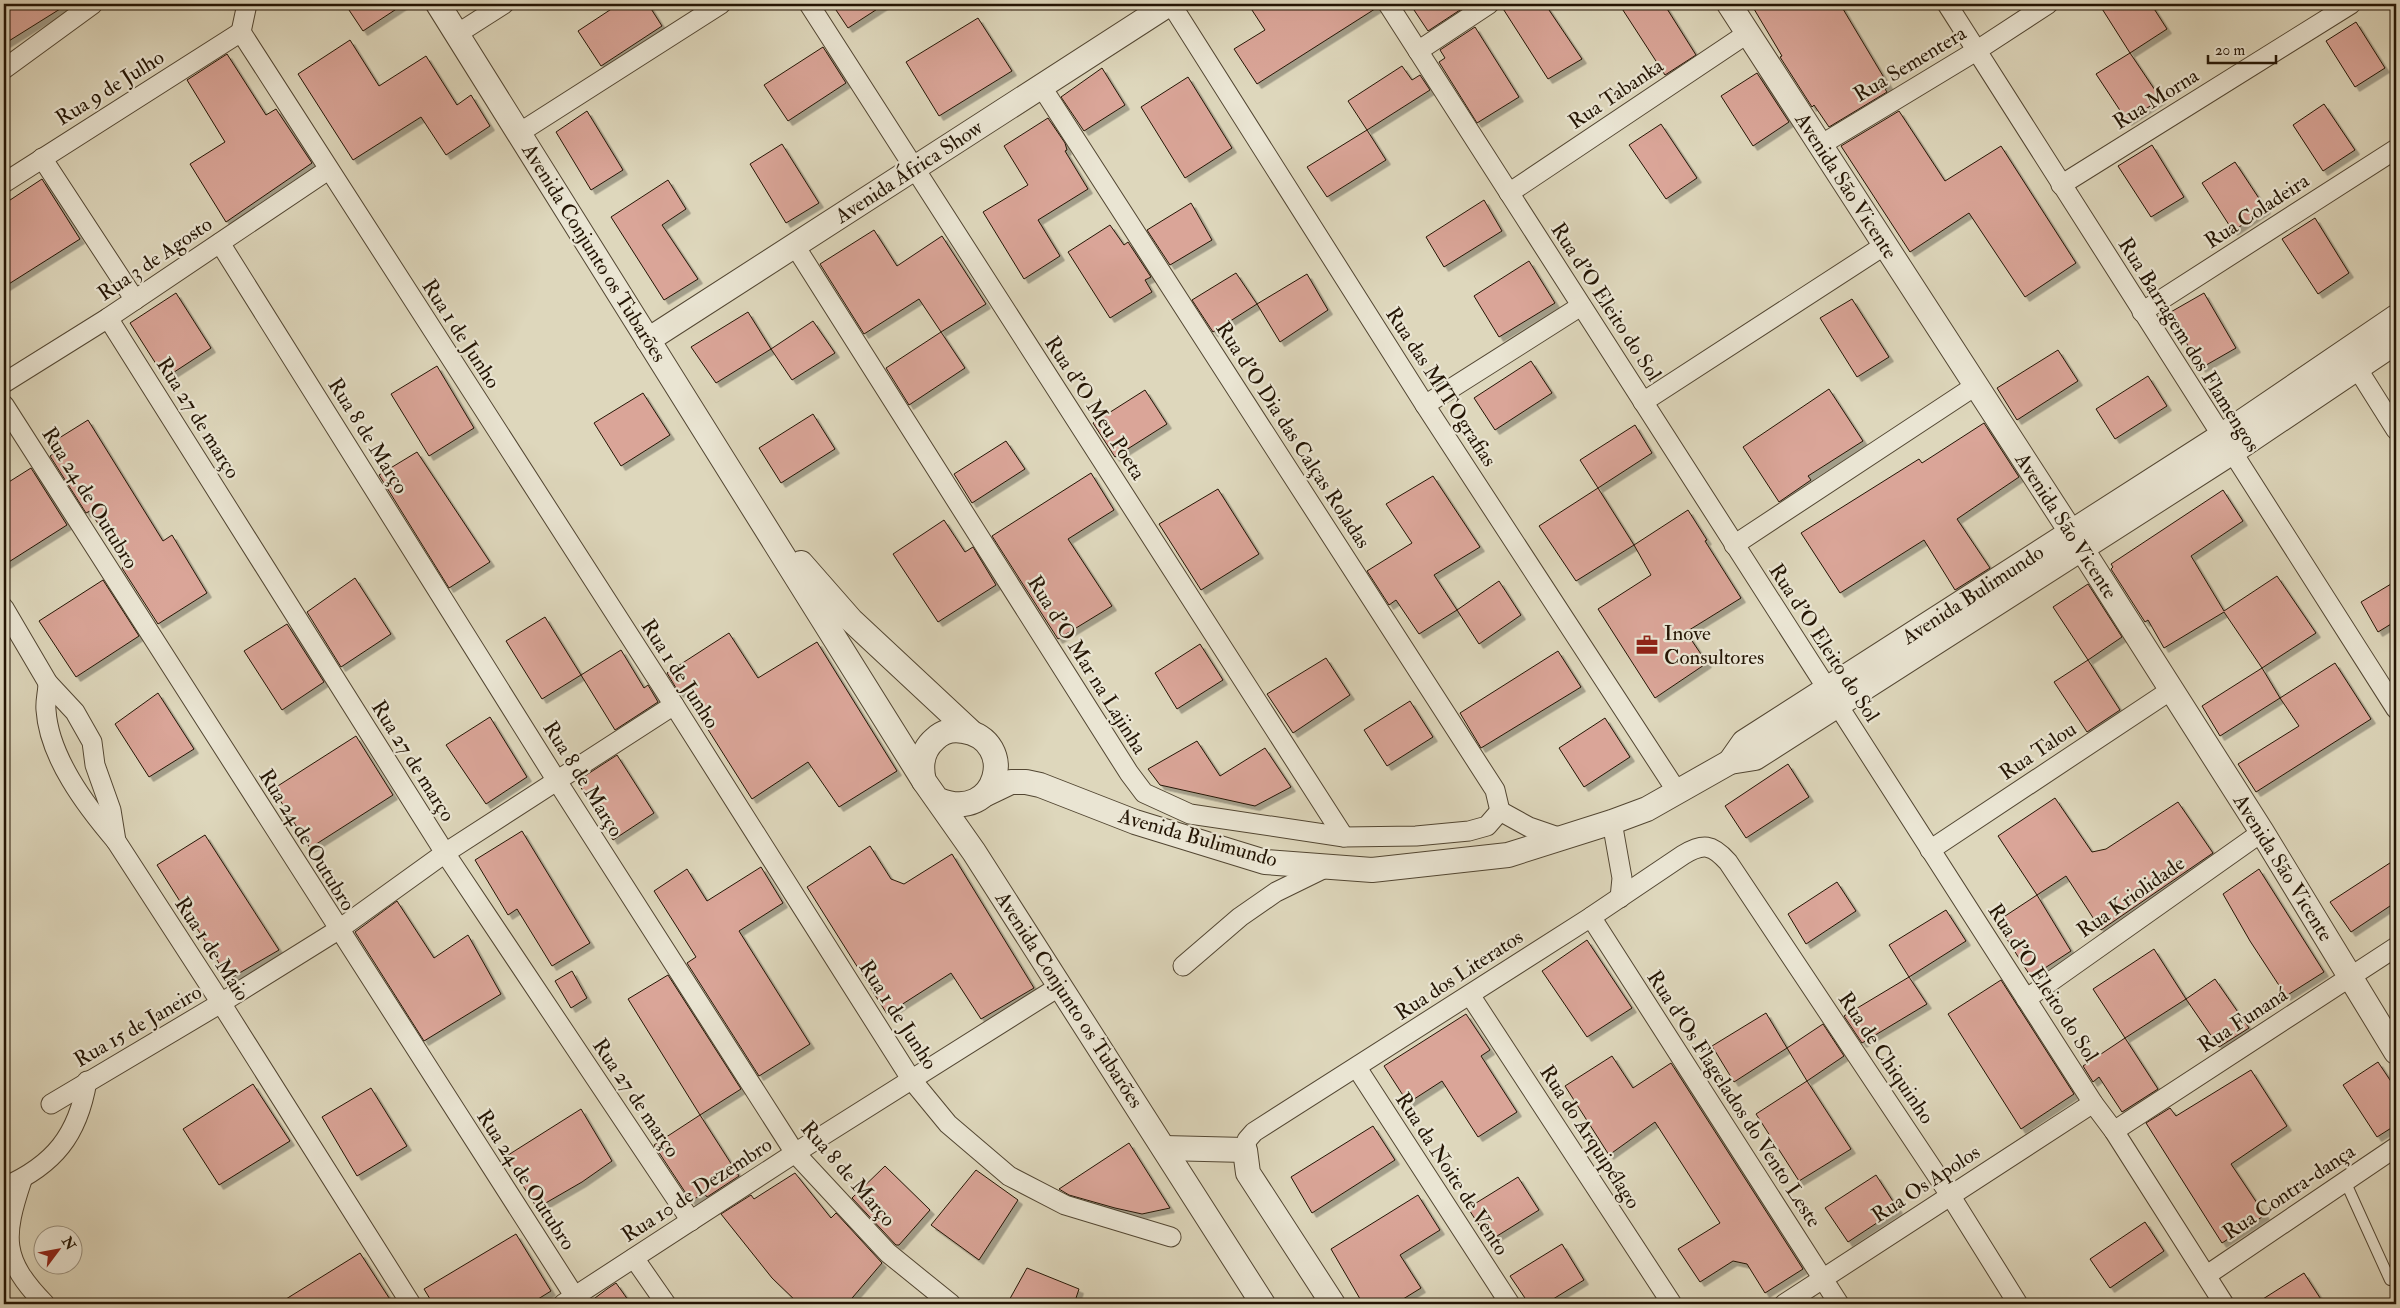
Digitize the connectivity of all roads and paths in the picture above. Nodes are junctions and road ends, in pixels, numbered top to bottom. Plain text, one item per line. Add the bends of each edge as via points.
1 (93, 4) edge
2 (247, 4) edge
3 (438, 4) edge
4 (504, 4) edge
5 (721, 4) edge
6 (809, 4) edge
7 (1170, 4) edge
8 (1388, 4) edge
9 (1489, 4) edge
10 (1729, 4) edge
11 (1947, 4) edge
12 (2048, 4) edge
13 (2350, 4) edge
14 (241, 32) junction
15 (457, 34) junction
16 (1748, 34) junction
17 (1418, 51) junction
18 (1976, 51) junction
19 (4, 69) edge
20 (1041, 86) junction
21 (519, 133) junction
22 (1819, 146) junction
23 (2396, 149) edge
24 (42, 158) junction
25 (914, 168) junction
26 (328, 170) junction
27 (4, 183) edge
28 (2061, 185) junction
29 (1509, 193) junction
30 (220, 243) junction
31 (1885, 245) junction
32 (794, 246) junction
33 (135, 300) junction
34 (1581, 306) junction
35 (2142, 312) junction
36 (2396, 316) edge
37 (108, 318) junction
38 (648, 340) junction
39 (2396, 342) edge
40 (2357, 368) junction
41 (4, 383) edge
42 (1975, 386) junction
43 (1644, 402) junction
44 (4, 405) edge
45 (1425, 405) junction
46 (2396, 430) edge
47 (2226, 445) junction
48 (750, 503) junction
49 (2076, 541) junction
50 (1734, 545) junction
51 (4, 610) edge
52 (48, 683) junction
53 (2171, 690) junction
54 (1832, 697) junction
55 (674, 705) junction
56 (2396, 709) edge
57 (971, 732) junction
58 (990, 747) junction
59 (924, 780) junction
60 (557, 781) junction
61 (1040, 785) junction
62 (1678, 793) junction
63 (981, 798) junction
64 (939, 800) junction
65 (1500, 811) junction
66 (1612, 822) junction
67 (2262, 832) junction
68 (1344, 837) junction
69 (1561, 838) junction
70 (116, 841) junction
71 (1706, 846) joint
72 (1930, 850) junction
73 (974, 852) junction
74 (445, 853) junction
75 (1325, 868) junction
76 (1620, 898) junction
77 (1591, 917) junction
78 (338, 930) junction
79 (2396, 947) edge
80 (1183, 966) dead end
81 (2349, 976) junction
82 (1060, 986) junction
83 (1470, 995) junction
84 (2026, 999) junction
85 (221, 1003) junction
86 (2396, 1052) edge
87 (1357, 1068) junction
88 (911, 1079) junction
89 (88, 1081) junction
90 (2093, 1103) junction
91 (51, 1104) dead end
92 (2114, 1131) junction
93 (2396, 1147) edge
94 (1164, 1148) junction
95 (1245, 1150) junction
96 (795, 1153) junction
97 (22, 1180) junction
98 (2345, 1181) junction
99 (4, 1187) edge
100 (1950, 1195) junction
101 (691, 1221) junction
102 (1171, 1237) dead end
103 (634, 1258) junction
104 (2207, 1275) junction
105 (2396, 1278) edge
106 (1822, 1279) junction
107 (569, 1300) edge
108 (45, 1304) edge
109 (410, 1304) edge
110 (666, 1304) edge
111 (951, 1304) edge
112 (1264, 1304) edge
113 (1333, 1304) edge
114 (1510, 1304) edge
115 (1672, 1304) edge
116 (1784, 1304) edge
117 (1839, 1304) edge
118 (2018, 1304) edge
119 (2224, 1304) edge

1 - 19 street
2 - 14 street
3 - 15 street, Avenida Conjunto os Tubarões
4 - 15 street
5 - 21 street
6 - 25 street, Rua d'O Meu Poeta
7 - 20 street, Avenida África Show
7 - 45 street, Rua das MITOgrafias
8 - 17 street, Rua d'O Eleito do Sol
9 - 17 street
10 - 16 street, Avenida São Vicente
11 - 18 street, Rua Barragem dos Flamengos
12 - 18 street, Rua Sementera
13 - 28 street, Rua Morna
14 - 24 street, Rua 9 de Julho
14 - 26 street, Rua 1 de Junho
15 - 21 street, Avenida Conjunto os Tubarões
16 - 22 street, Avenida São Vicente
16 - 29 street, Rua Tabanka
17 - 29 street, Rua d'O Eleito do Sol
18 - 22 street, Rua Sementera
18 - 28 street, Rua Barragem dos Flamengos
20 - 25 street, Avenida África Show
20 - 65 street, Rua d'O Dia das Calças Roladas via 1495,790
21 - 38 street, Avenida Conjunto os Tubarões
22 - 31 street, Avenida São Vicente
23 - 35 street, Rua Coladeira
24 - 27 street, Rua 9 de Julho
24 - 33 street
25 - 32 street, Avenida África Show
25 - 68 street, Rua d'O Meu Poeta
26 - 30 street, Rua 3 de Agosto
26 - 55 street, Rua 1 de Junho
28 - 35 street, Rua Barragem dos Flamengos
29 - 34 street, Rua d'O Eleito do Sol
30 - 33 street, Rua 3 de Agosto
30 - 60 street, Rua 8 de Março
31 - 42 street, Avenida São Vicente
31 - 43 street
32 - 38 street, Avenida África Show
32 - 68 street, Rua d'O Mar na Lajinha via 1144,793 1190,814
33 - 37 street, Rua 3 de Agosto
34 - 43 street, Rua d'O Eleito do Sol
34 - 45 street
35 - 47 street, Rua Barragem dos Flamengos
36 - 47 street, Avenida Bulimundo
37 - 41 street, Rua 3 de Agosto
37 - 74 street, Rua 27 de março
38 - 48 street, Avenida Conjunto os Tubarões
39 - 40 street, Avenida Bulimundo
40 - 46 street
40 - 47 street, Avenida Bulimundo
42 - 49 street, Avenida São Vicente
42 - 50 street
43 - 50 street, Rua d'O Eleito do Sol
44 - 78 street, Rua 24 de Outubro
45 - 62 street, Rua das MITOgrafias
47 - 49 street, Avenida Bulimundo
47 - 56 street, Rua Barragem dos Flamengos
48 - 57 street via 851,620
48 - 59 street
49 - 53 street, Avenida São Vicente
49 - 54 street, Avenida Bulimundo
50 - 54 street, Rua d'O Eleito do Sol
51 - 52 street, Rua 1 de Maio
52 - 70 street, Rua 1 de Maio via 75,712 92,742
52 - 70 street via 46,710 53,746 90,812
53 - 67 street, Avenida São Vicente
53 - 72 street, Rua Talou
54 - 62 street, Avenida Bulimundo via 1744,742 1730,762
54 - 72 street, Rua d'O Eleito do Sol
55 - 60 street, Rua 15 de Janeiro
55 - 88 street, Rua 1 de Junho
57 - 58 street
57 - 59 street via 947,732 932,742 923,757 921,769
58 - 61 street
58 - 63 street via 996,771 993,783
59 - 64 street
60 - 74 street, Rua 15 de Janeiro
60 - 96 street, Rua 8 de Março
61 - 63 street via 1012,782
61 - 75 street, Avenida Bulimundo via 1135,822 1265,862
62 - 66 street, Avenida Bulimundo
63 - 64 street via 964,805
63 - 73 street via 970,826
64 - 73 street, Avenida Conjunto os Tubarões
65 - 68 street, Rua d'O Mar na Lajinha via 1487,826 1469,831
65 - 69 street
66 - 69 street, Avenida Bulimundo
66 - 76 street via 1622,878
67 - 81 street, Avenida São Vicente
67 - 84 street, Rua Kriolidade
69 - 75 street, Avenida Bulimundo via 1508,855 1441,864 1372,870
70 - 85 street, Rua 1 de Maio
71 - 76 street, Rua dos Literatos via 1694,848
71 - 100 street, Rua de Chiquinho via 1718,851 1728,862
72 - 84 street, Rua d'O Eleito do Sol
73 - 82 street, Avenida Conjunto os Tubarões
74 - 78 street, Rua 15 de Janeiro
74 - 101 street, Rua 27 de março
75 - 80 street via 1276,892 1240,916
76 - 77 street, Rua dos Literatos
77 - 83 street, Rua dos Literatos
77 - 106 street, Rua d'Os Flagelados do Vento Leste
78 - 85 street, Rua 15 de Janeiro
78 - 107 street, Rua 24 de Outubro
79 - 81 street, Rua Funaná
81 - 86 street, Avenida São Vicente
81 - 92 street, Rua Funaná
82 - 88 street, Rua 10 de Dezembro
82 - 94 street, Avenida Conjunto os Tubarões
83 - 87 street, Rua dos Literatos
83 - 115 street, Rua do Arquipélago
84 - 90 street, Rua d'O Eleito do Sol
85 - 89 street, Rua 15 de Janeiro
85 - 109 street, Rua 1 de Maio
87 - 95 street, Rua dos Literatos via 1254,1132 1247,1140
87 - 114 street, Rua da Noite de Vento
88 - 96 street, Rua 10 de Dezembro
88 - 102 street, Rua 1 de Junho via 948,1124 1009,1176 1065,1205
89 - 91 street, Rua 15 de Janeiro
89 - 97 street via 83,1107 72,1133 49,1161
90 - 92 street, Rua d'O Eleito do Sol
90 - 100 street, Rua Os Apolos
92 - 104 street, Rua d'O Eleito do Sol
93 - 98 street, Rua Contra-dança
94 - 95 street
94 - 112 street, Avenida Conjunto os Tubarões
95 - 113 street via 1248,1173
96 - 101 street, Rua 10 de Dezembro
96 - 111 street, Rua 8 de Março via 888,1253
97 - 99 street
97 - 108 street via 10,1218 11,1254 17,1271
98 - 104 street, Rua Contra-dança
98 - 105 lane via 2390,1280
100 - 106 street, Rua Os Apolos
100 - 118 street, Rua de Chiquinho
101 - 103 street, Rua 10 de Dezembro
103 - 107 street, Rua 10 de Dezembro
103 - 110 street
104 - 119 street, Rua d'O Eleito do Sol
106 - 116 street, Rua Os Apolos
106 - 117 street, Rua d'Os Flagelados do Vento Leste

